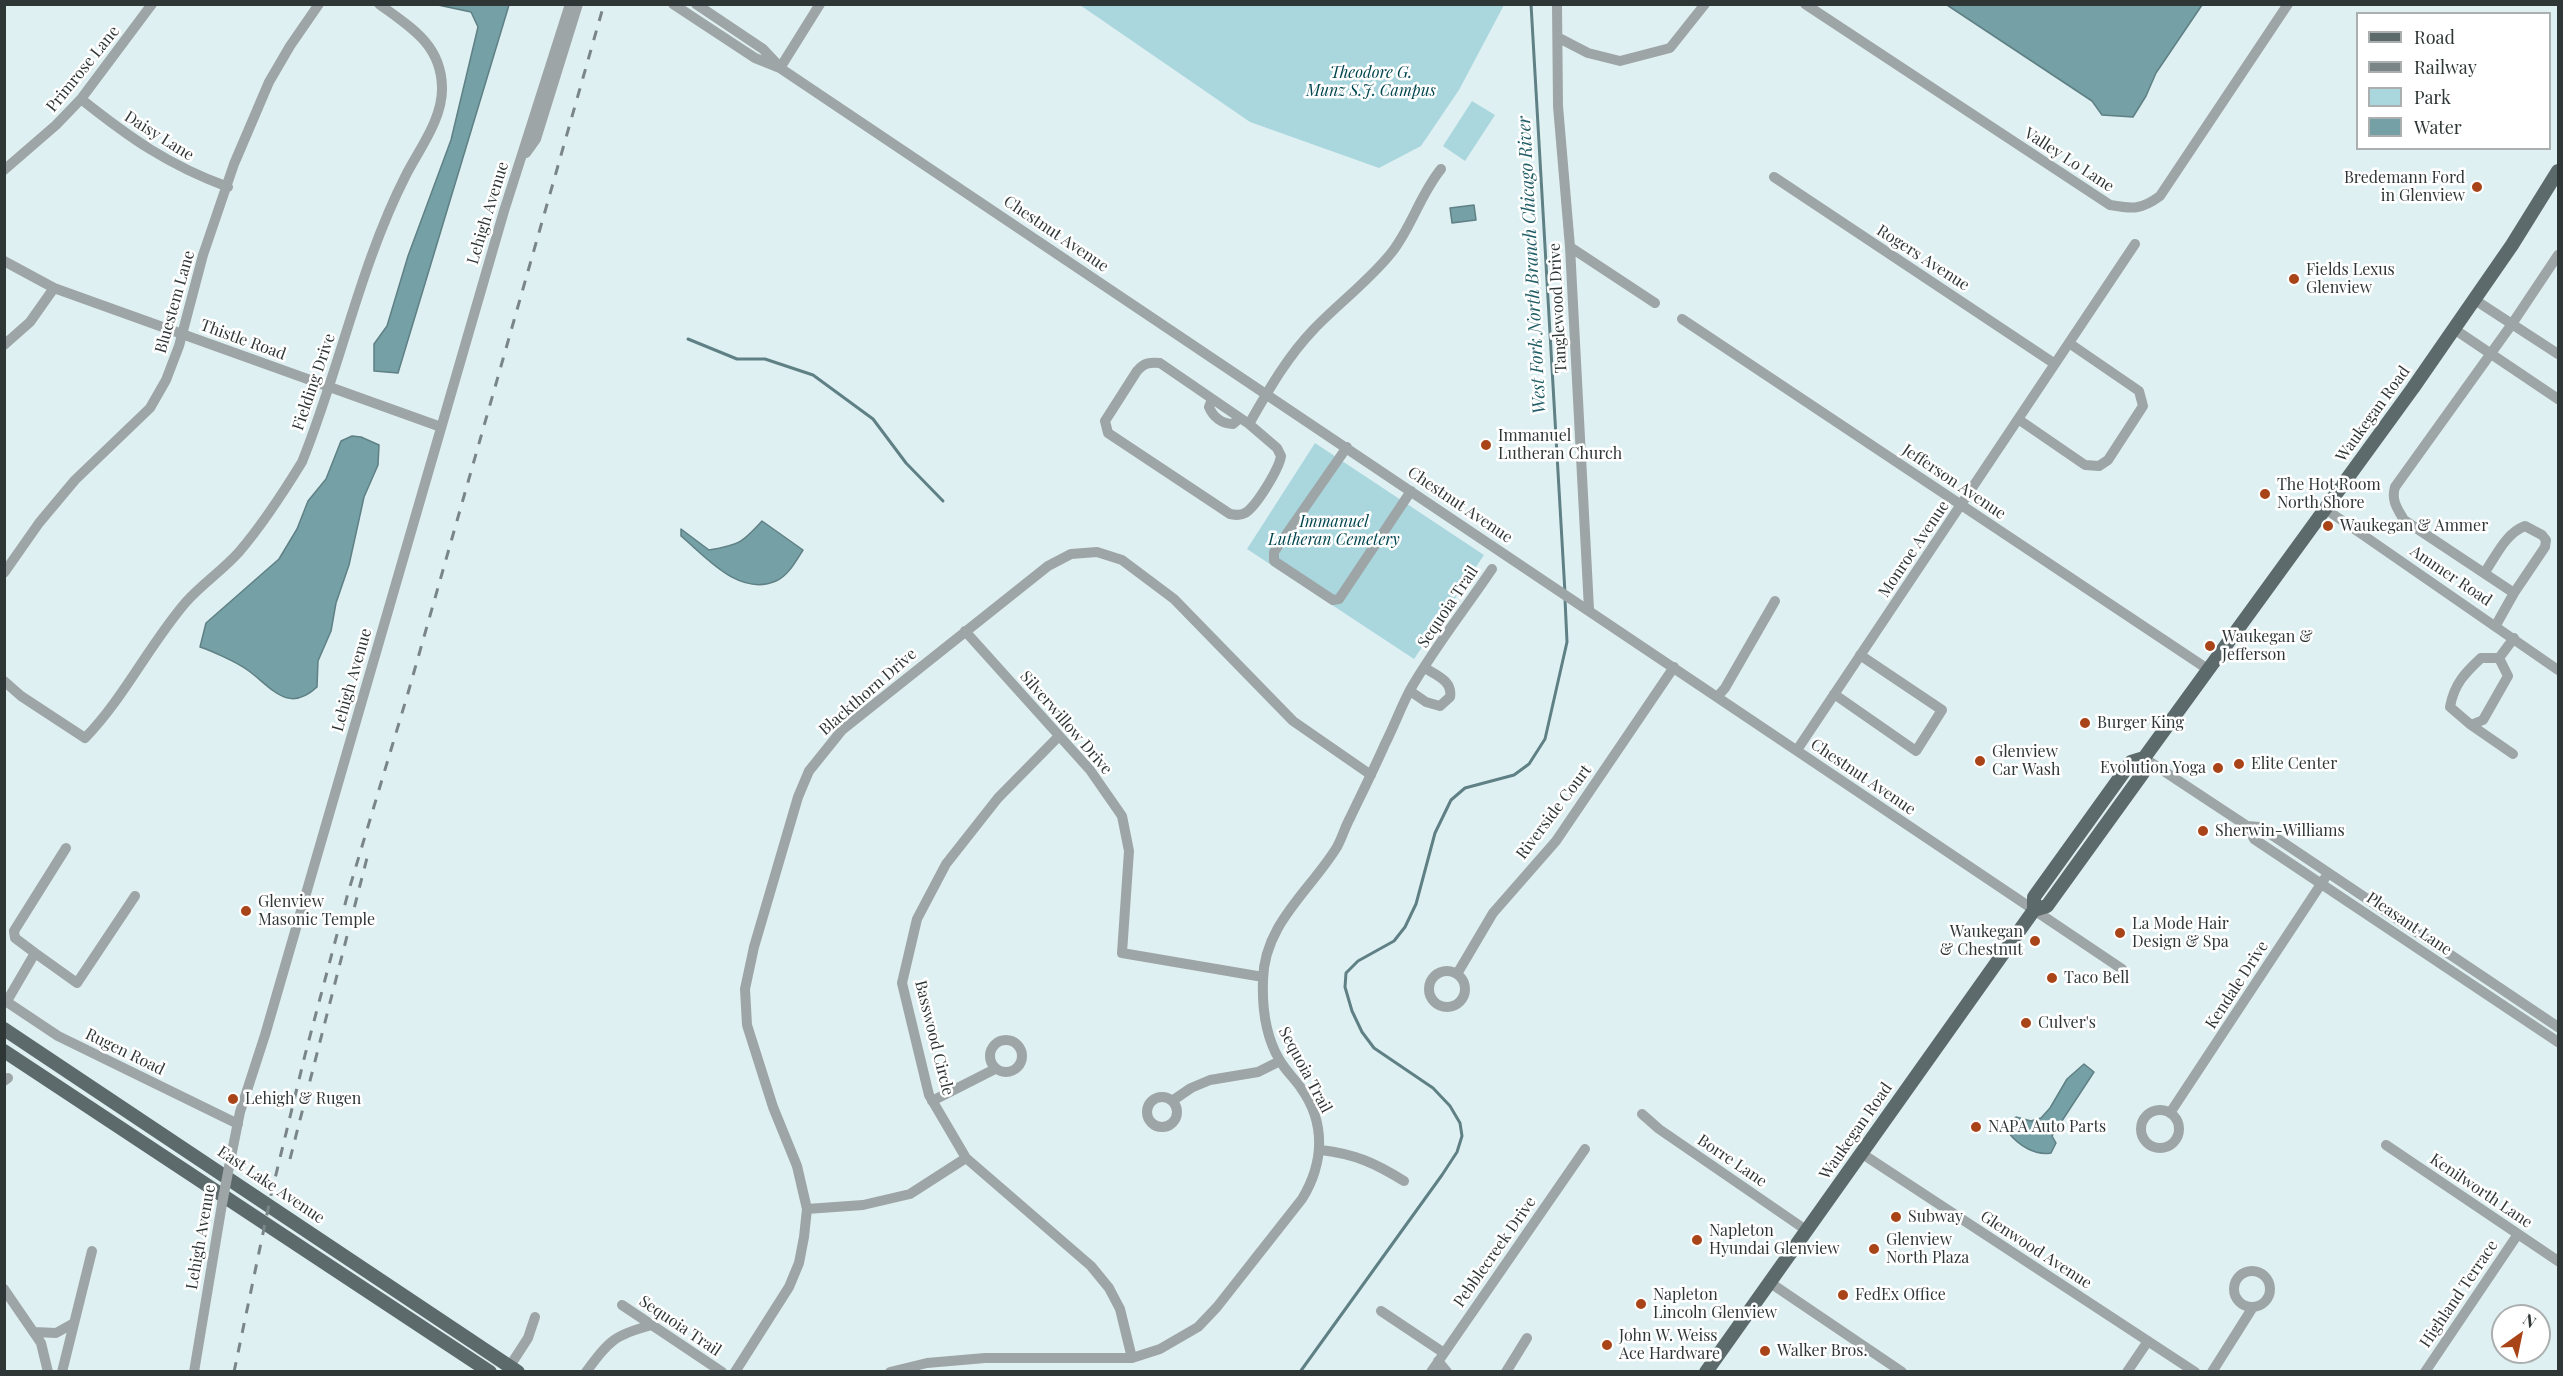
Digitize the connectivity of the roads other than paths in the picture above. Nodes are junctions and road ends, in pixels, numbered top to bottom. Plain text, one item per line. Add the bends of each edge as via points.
1 (152, 4) edge
2 (319, 4) edge
3 (379, 4) edge
4 (570, 4) edge
5 (579, 4) edge
6 (673, 4) edge
7 (696, 4) edge
8 (820, 4) edge
9 (1557, 4) edge
10 (1705, 4) edge
11 (1805, 4) edge
12 (2288, 4) edge
13 (1559, 38) junction
14 (780, 68) junction
15 (81, 99) junction
16 (520, 160) junction
17 (1440, 169) dead end
18 (4, 170) edge
19 (2559, 171) edge
20 (1774, 177) dead end
21 (228, 187) junction
22 (2136, 244) dead end
23 (1570, 247) junction
24 (2559, 255) edge
25 (4, 261) edge
26 (54, 288) junction
27 (2475, 300) junction
28 (1655, 303) dead end
29 (1682, 319) dead end
30 (2512, 324) junction
31 (2454, 329) junction
32 (183, 335) junction
33 (2069, 343) junction
34 (4, 345) edge
35 (2490, 354) junction
36 (2559, 354) edge
37 (2055, 364) junction
38 (329, 387) junction
39 (1266, 393) junction
40 (2559, 399) edge
41 (2018, 419) junction
42 (1245, 421) junction
43 (441, 427) junction
44 (1347, 447) junction
45 (1411, 491) junction
46 (1961, 505) junction
47 (2324, 508) junction
48 (1491, 569) dead end
49 (4, 573) edge
50 (2485, 573) junction
51 (2514, 593) junction
52 (1775, 601) dead end
53 (1589, 609) junction
54 (2496, 625) junction
55 (965, 631) junction
56 (2514, 638) junction
57 (1860, 655) junction
58 (2499, 658) junction
59 (1674, 667) junction
60 (1425, 668) junction
61 (2209, 669) junction
62 (2559, 670) edge
63 (4, 681) edge
64 (1410, 691) junction
65 (1834, 694) junction
66 (1718, 696) junction
67 (2471, 725) junction
68 (1058, 737) junction
69 (1797, 750) junction
70 (2513, 754) dead end
71 (2144, 758) junction
72 (1371, 775) junction
73 (2247, 826) junction
74 (66, 848) dead end
75 (2328, 873) junction
76 (2322, 884) junction
77 (135, 896) dead end
78 (2034, 910) junction
79 (35, 953) junction
80 (2122, 969) dead end
81 (1458, 974) dead end
82 (1263, 977) junction
83 (5, 1000) edge
84 (2539, 1014) junction
85 (2533, 1024) junction
86 (2559, 1027) edge
87 (4, 1029) edge
88 (2559, 1042) edge
89 (4, 1050) edge
90 (1280, 1060) junction
91 (995, 1069) dead end
92 (932, 1101) junction
93 (1173, 1101) dead end
94 (2170, 1113) dead end
95 (1642, 1114) dead end
96 (238, 1124) junction
97 (2386, 1145) dead end
98 (1585, 1149) dead end
99 (1321, 1150) junction
100 (1861, 1153) junction
101 (966, 1158) junction
102 (1404, 1181) dead end
103 (807, 1209) junction
104 (1806, 1230) junction
105 (2518, 1234) junction
106 (92, 1251) dead end
107 (2559, 1261) edge
108 (1769, 1282) junction
109 (4, 1289) edge
110 (622, 1305) dead end
111 (2253, 1307) dead end
112 (1382, 1311) dead end
113 (535, 1317) dead end
114 (74, 1323) junction
115 (652, 1325) junction
116 (34, 1332) junction
117 (1527, 1338) dead end
118 (2148, 1341) junction
119 (1441, 1357) junction
120 (1132, 1358) junction
121 (511, 1370) edge
122 (48, 1371) edge
123 (62, 1371) edge
124 (194, 1371) edge
125 (490, 1371) edge
126 (586, 1371) edge
127 (722, 1371) edge
128 (735, 1371) edge
129 (890, 1371) edge
130 (1431, 1371) edge
131 (1447, 1371) edge
132 (1506, 1371) edge
133 (1706, 1371) edge
134 (1902, 1371) edge
135 (2127, 1371) edge
136 (2195, 1371) edge
137 (2212, 1371) edge
138 (2425, 1371) edge

1 - 15 street, Primrose Lane
2 - 21 street, Bluestem Lane via 269,82
3 - 38 street, Fielding Drive via 426,40 438,62 442,88 439,110 390,206
4 - 16 street, Lehigh Avenue
5 - 16 street via 536,139
6 - 14 street, Chestnut Avenue via 755,58
7 - 14 street, Chestnut Avenue via 763,49
8 - 14 street
9 - 13 street, Tanglewood Drive
10 - 13 street via 1670,48 1620,61 1588,53
11 - 12 street, Valley Lo Lane via 2110,205 2132,208 2148,205 2160,196
13 - 23 street, Tanglewood Drive via 1558,106
14 - 39 street, Chestnut Avenue
15 - 18 street, Primrose Lane
15 - 21 street, Daisy Lane via 160,157
16 - 43 street, Lehigh Avenue
17 - 39 street via 1425,188 1406,232 1391,253 1312,331
19 - 27 main road, Waukegan Road
20 - 37 street, Rogers Avenue
21 - 32 street, Bluestem Lane via 203,255
22 - 33 street, Monroe Avenue
23 - 28 street
23 - 53 street, Tanglewood Drive
24 - 30 street
25 - 26 street, Thistle Road
26 - 32 street, Thistle Road
26 - 34 street via 30,322
27 - 30 street
27 - 31 main road, Waukegan Road
29 - 46 street, Jefferson Avenue
30 - 35 street
30 - 36 street
31 - 35 street
31 - 47 main road, Waukegan Road
32 - 38 street, Thistle Road
32 - 49 street, Bluestem Lane via 166,380 150,408 75,480
33 - 37 street, Monroe Avenue
33 - 41 street via 2131,385 2142,397 2143,406 2108,460 2099,466 2085,465
35 - 40 street
35 - 50 street via 2392,496 2404,520
37 - 41 street, Monroe Avenue
38 - 43 street, Thistle Road
38 - 63 street, Fielding Drive via 302,462 285,490 238,552 187,601 105,718 85,738
39 - 42 street
39 - 44 street, Chestnut Avenue
41 - 46 street, Monroe Avenue
42 - 42 street via 1160,363 1150,362 1137,370 1107,417 1106,429 1143,458 1238,516 1247,512 1280,465 1281,456
43 - 96 street, Lehigh Avenue
44 - 45 street, Chestnut Avenue
44 - 45 street via 1274,552 1274,561 1333,600 1339,599
45 - 53 street, Chestnut Avenue
46 - 57 street, Monroe Avenue
46 - 61 street, Jefferson Avenue
47 - 54 street, Ammer Road
47 - 61 main road, Waukegan Road
48 - 60 street, Sequoia Trail
50 - 51 street
50 - 51 street via 2510,535 2519,529 2525,526 2542,535 2545,547
51 - 54 street
52 - 66 street
53 - 59 street, Chestnut Avenue
54 - 56 street, Ammer Road
55 - 68 street, Silverwillow Drive
55 - 72 street, Blackthorn Drive via 1048,566 1071,554 1097,552 1122,560 1174,599 1293,721
55 - 103 street, Blackthorn Drive via 842,730 810,771 798,797 754,947 745,989 747,1025 772,1107 797,1166
56 - 58 street
56 - 62 street, Ammer Road
57 - 65 street, Monroe Avenue
57 - 65 street via 1942,710 1916,751
58 - 67 street via 2508,676 2483,720
58 - 67 street via 2481,658 2452,692 2450,707
59 - 66 street, Chestnut Avenue
59 - 81 street, Riverside Court via 1556,841 1493,913
60 - 64 street, Sequoia Trail
60 - 64 street via 1446,682 1451,692 1448,701 1440,706
61 - 71 main road, Waukegan Road
64 - 72 street, Sequoia Trail
65 - 69 street, Monroe Avenue
66 - 69 street, Chestnut Avenue
67 - 70 street
68 - 82 street, Silverwillow Drive via 1090,770 1122,816 1129,851 1122,953
68 - 92 street, Basswood Circle via 998,798 953,855 917,918 902,983
69 - 78 street, Chestnut Avenue
71 - 73 street, Pleasant Lane
71 - 78 main road, Waukegan Road via 2143,773 2064,885 2047,906
72 - 82 street, Sequoia Trail via 1337,846 1277,928
73 - 75 street, Pleasant Lane via 2260,827
73 - 76 street, Pleasant Lane via 2254,838
74 - 79 street via 14,931 15,938
75 - 76 street, Kendale Drive
75 - 84 street, Pleasant Lane
76 - 85 street, Pleasant Lane
76 - 94 street, Kendale Drive
77 - 79 street via 77,982
78 - 80 street, Chestnut Avenue
78 - 100 main road, Waukegan Road
79 - 83 street
82 - 90 street, Sequoia Trail via 1266,1025
83 - 96 street, Rugen Road via 58,1036
84 - 85 street
84 - 86 street, Pleasant Lane
85 - 88 street, Pleasant Lane
87 - 121 main road, East Lake Avenue
89 - 125 main road
90 - 93 street via 1258,1072 1210,1080
90 - 99 street, Sequoia Trail via 1313,1111
91 - 92 street
92 - 101 street, Basswood Circle
95 - 104 street, Borre Lane
96 - 124 street, Lehigh Avenue, bridge
97 - 105 street, Kenilworth Lane
98 - 119 street, Pebblecreek Drive
99 - 102 street via 1374,1163
99 - 120 street, Sequoia Trail via 1311,1185 1302,1199 1217,1307 1179,1340
100 - 104 main road, Waukegan Road
100 - 118 street, Glenwood Avenue
101 - 103 street via 910,1194 863,1205
101 - 120 street, Basswood Circle via 1091,1266 1120,1309
103 - 128 street, Blackthorn Drive via 799,1263 789,1287
104 - 108 main road, Waukegan Road
105 - 107 street, Kenilworth Lane
105 - 138 street, Highland Terrace
106 - 114 street
108 - 133 main road, Waukegan Road
108 - 134 street
109 - 116 street
110 - 115 street, Sequoia Trail
111 - 137 street
112 - 119 street
113 - 121 street
114 - 116 street via 56,1333
114 - 123 street
115 - 126 street via 623,1333 605,1347
115 - 127 street, Sequoia Trail
116 - 122 street
117 - 132 street
118 - 135 street
118 - 136 street, Glenwood Avenue
119 - 130 street, Pebblecreek Drive
119 - 131 street
120 - 129 street, Sequoia Trail via 985,1358

